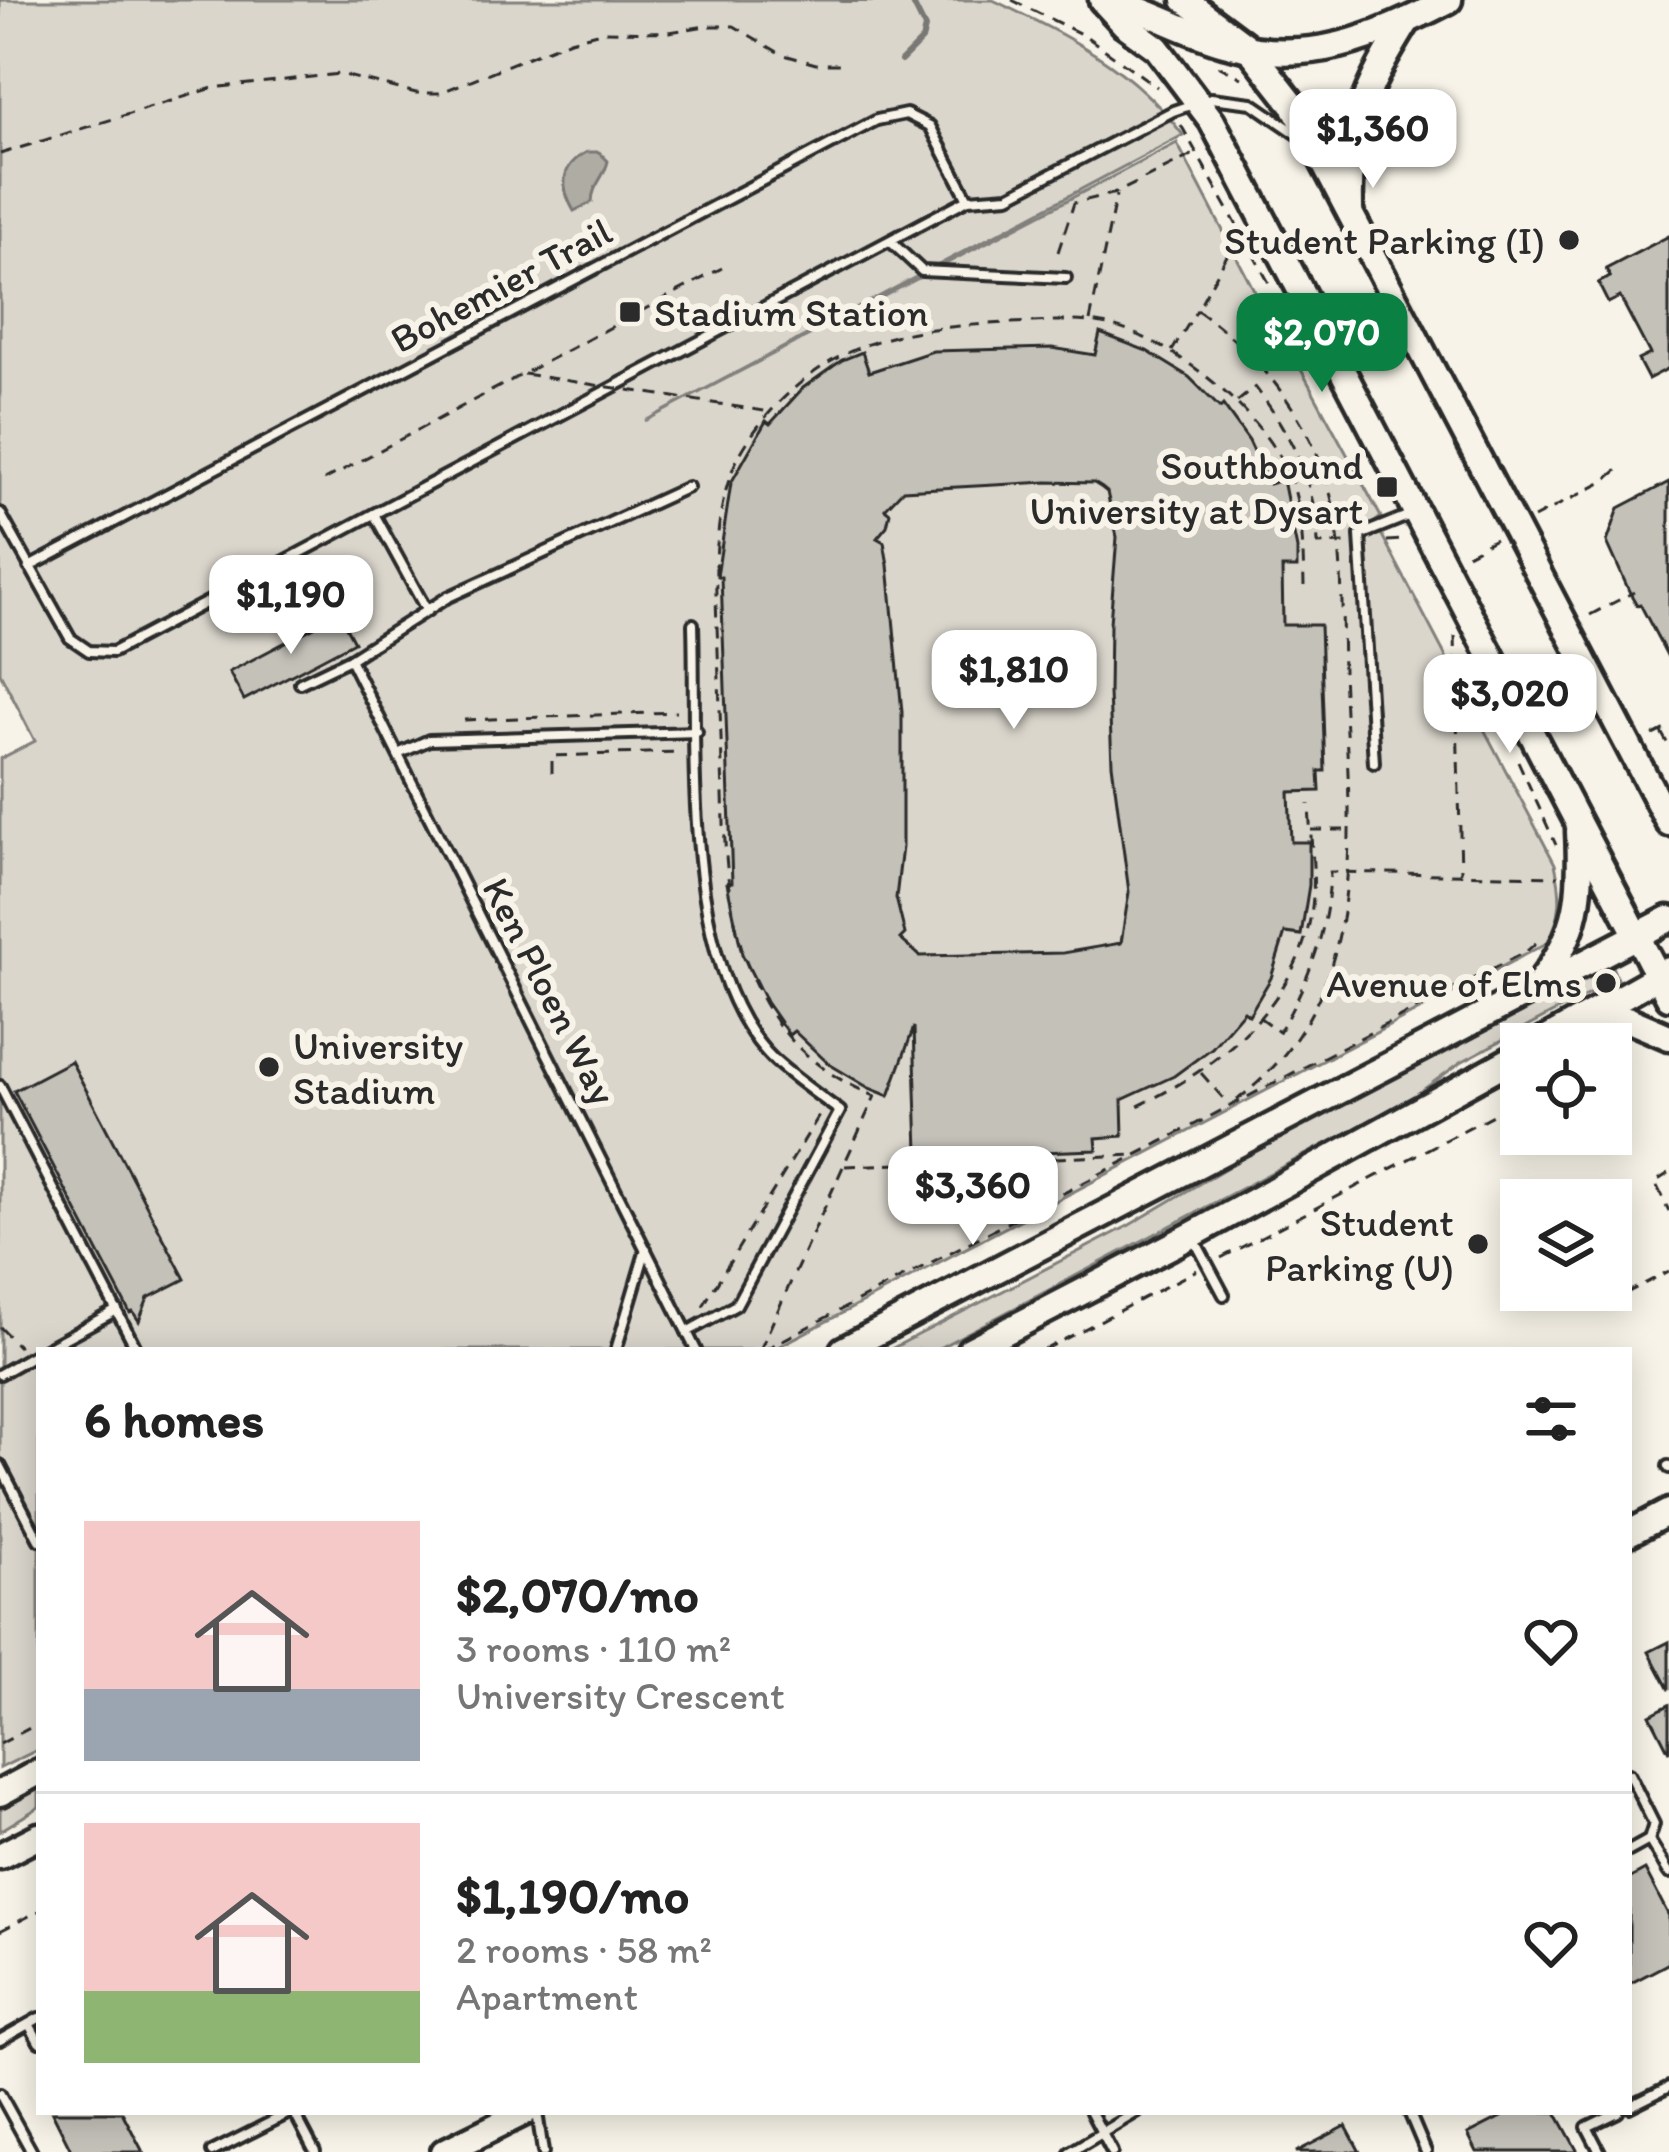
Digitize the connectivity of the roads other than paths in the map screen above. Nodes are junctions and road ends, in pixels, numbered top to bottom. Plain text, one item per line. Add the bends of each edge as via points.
1 (1106, 0) edge
2 (1186, 0) edge
3 (1449, 0) edge
4 (1407, 21) junction
5 (1249, 48) junction
6 (1200, 100) junction
7 (1316, 148) junction
8 (968, 200) junction
9 (1350, 212) junction
10 (890, 241) junction
11 (1066, 278) dead end
12 (688, 487) dead end
13 (1417, 512) junction
14 (0, 513) edge
15 (374, 514) junction
16 (28, 567) junction
17 (427, 611) junction
18 (693, 624) dead end
19 (350, 659) junction
20 (300, 683) dead end
21 (697, 732) junction
22 (398, 754) junction
23 (1374, 763) dead end
24 (1578, 823) junction
25 (1669, 823) edge
26 (1669, 919) edge
27 (1637, 935) junction
28 (1665, 981) edge
29 (1538, 985) junction
30 (1577, 1023) edge
31 (1602, 1023) edge
32 (1669, 1037) edge
33 (1500, 1067) edge
34 (0, 1086) edge
35 (1192, 1235) junction
36 (646, 1249) junction
37 (1224, 1295) dead end
38 (117, 1310) junction
39 (687, 1332) junction
40 (49, 1347) edge
41 (136, 1347) edge
42 (617, 1347) edge
43 (694, 1347) edge
44 (849, 1347) edge
45 (976, 1347) edge
46 (36, 1354) edge
47 (0, 1374) edge
48 (0, 1465) edge
49 (1669, 1512) edge
50 (1632, 1531) edge
51 (36, 1534) edge
52 (36, 1774) edge
53 (1632, 1780) edge
54 (0, 1793) edge
55 (36, 1838) edge
56 (1649, 1840) junction
57 (1632, 1849) edge
58 (0, 1856) edge
59 (1669, 1873) edge
60 (36, 2020) edge
61 (29, 2024) junction
62 (36, 2037) edge
63 (0, 2040) edge
64 (1669, 2087) edge
65 (0, 2094) edge
66 (1632, 2106) edge
67 (287, 2115) edge
68 (295, 2115) edge
69 (519, 2115) edge
70 (537, 2115) edge
71 (1092, 2115) edge
72 (1132, 2115) edge
73 (1409, 2115) edge
74 (1612, 2115) edge
75 (1102, 2132) junction
76 (32, 2152) edge
77 (212, 2152) edge
78 (316, 2152) edge
79 (444, 2152) edge
80 (543, 2152) edge
81 (1070, 2152) edge
82 (1112, 2152) edge
83 (1426, 2152) edge
84 (1600, 2152) edge

1 - 5 main road
1 - 6 main road
2 - 5 main road
3 - 4 main road
4 - 5 main road via 1323,51
4 - 9 main road via 1361,100
5 - 7 main road via 1285,89
6 - 7 lane via 1252,103
6 - 8 lane via 1010,196
6 - 13 main road
7 - 9 main road
8 - 10 lane
8 - 16 lane, Bohemier Trail via 930,126 906,114 877,120
9 - 25 main road
10 - 11 lane via 922,271
10 - 15 lane
12 - 17 lane
13 - 23 lane via 1360,535
13 - 24 main road
14 - 16 lane
15 - 16 lane via 113,652 88,651 70,638
15 - 17 lane
17 - 19 lane
18 - 21 lane
19 - 20 lane
19 - 22 lane, Ken Ploen Way
21 - 22 lane via 428,740
21 - 39 lane via 700,865 720,971 772,1058 840,1111 736,1305
22 - 36 lane, Ken Ploen Way
24 - 27 main road
24 - 29 main road via 1577,911 1564,950
26 - 27 main road
27 - 28 main road
27 - 29 main road
28 - 30 main road
29 - 44 main road
31 - 32 main road via 1628,1019
33 - 35 main road
34 - 38 lane
35 - 37 lane
35 - 45 main road
36 - 39 lane, Ken Ploen Way
36 - 42 lane
38 - 40 lane
38 - 41 lane
39 - 43 lane, Ken Ploen Way
46 - 47 lane
48 - 51 lane
49 - 50 main road
52 - 54 main road
53 - 56 lane via 1654,1824
55 - 58 main road
56 - 57 lane
56 - 59 lane
60 - 61 lane
61 - 62 lane
61 - 63 lane
64 - 66 lane
65 - 76 lane
67 - 77 lane
68 - 78 lane
69 - 79 main road
70 - 80 lane
71 - 75 lane
72 - 75 lane
73 - 83 lane
74 - 84 lane via 1587,2127
75 - 81 lane
75 - 82 lane

